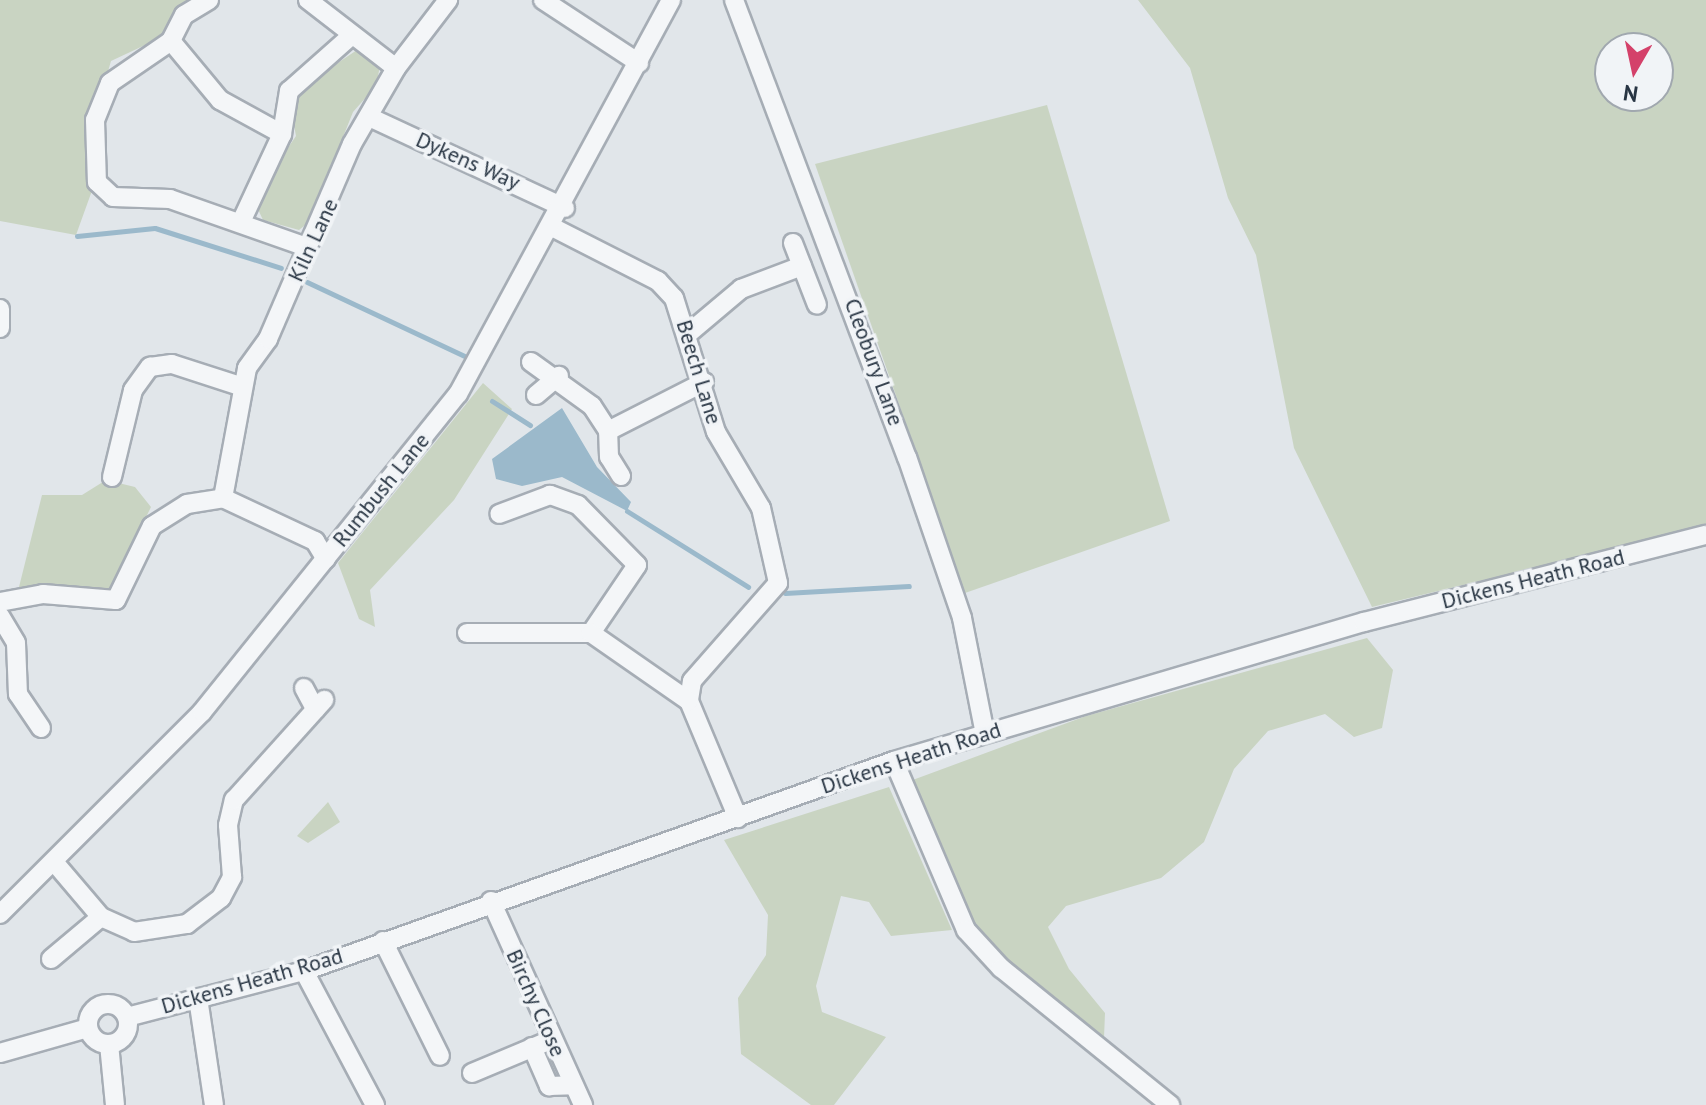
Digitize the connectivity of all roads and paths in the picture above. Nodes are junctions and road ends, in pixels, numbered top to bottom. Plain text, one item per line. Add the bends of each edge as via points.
1 (209, 0) edge
2 (308, 0) edge
3 (448, 0) edge
4 (543, 0) edge
5 (671, 0) edge
6 (734, 0) edge
7 (351, 36) junction
8 (171, 41) junction
9 (639, 63) junction
10 (396, 68) junction
11 (369, 117) junction
12 (282, 134) junction
13 (565, 208) junction
14 (241, 222) junction
15 (554, 228) junction
16 (793, 243) dead end
17 (306, 247) junction
18 (802, 266) junction
19 (817, 305) dead end
20 (0, 309) edge
21 (0, 328) edge
22 (690, 332) junction
23 (177, 345) dead end
24 (531, 362) dead end
25 (172, 364) junction
26 (559, 376) junction
27 (704, 382) junction
28 (240, 386) junction
29 (536, 395) dead end
30 (608, 431) junction
31 (621, 476) dead end
32 (112, 477) dead end
33 (223, 498) junction
34 (499, 514) dead end
35 (1706, 535) edge
36 (326, 559) junction
37 (0, 602) edge
38 (0, 616) edge
39 (467, 633) dead end
40 (591, 633) junction
41 (304, 688) dead end
42 (689, 701) junction
43 (41, 728) dead end
44 (985, 734) junction
45 (894, 761) junction
46 (738, 818) junction
47 (55, 863) junction
48 (491, 901) junction
49 (0, 914) edge
50 (101, 917) junction
51 (383, 941) junction
52 (51, 959) dead end
53 (304, 971) junction
54 (198, 998) junction
55 (127, 1017) junction
56 (88, 1028) junction
57 (551, 1040) junction
58 (109, 1044) junction
59 (532, 1047) junction
60 (0, 1053) edge
61 (440, 1056) dead end
62 (472, 1073) dead end
63 (573, 1085) junction
64 (115, 1105) edge
65 (214, 1105) edge
66 (375, 1105) edge
67 (583, 1105) edge
68 (1170, 1105) edge

1 - 8 street via 184,15
2 - 7 street
3 - 10 street, Kiln Lane
4 - 9 street
5 - 9 street, Rumbush Lane
6 - 44 street, Cleobury Lane via 907,457 962,618
7 - 10 street
7 - 12 street via 289,91
8 - 12 street via 220,100
8 - 14 street via 110,83 95,120 97,182 113,197 170,199 219,221
9 - 13 street, Rumbush Lane
10 - 11 street, Kiln Lane
11 - 13 street, Dykens Way
11 - 17 street, Kiln Lane
12 - 14 street
13 - 15 street, Rumbush Lane
14 - 17 street
15 - 22 street, Beech Lane via 658,281
15 - 36 street, Rumbush Lane via 458,394
16 - 18 street
17 - 28 street, Kiln Lane
18 - 19 street
18 - 22 street via 741,289
20 - 21 street
22 - 27 street, Beech Lane
23 - 25 street
24 - 26 street
25 - 28 street
25 - 32 street via 150,367 139,379
26 - 29 street
26 - 30 street
27 - 30 street
27 - 42 street, Beech Lane via 716,432 756,492 773,590 692,681
28 - 33 street, Kiln Lane
30 - 31 street via 609,457
33 - 36 street via 289,525 315,541
33 - 37 street via 187,504 152,526 127,598 43,594
34 - 40 street via 550,495 578,505 631,553 637,565
35 - 44 street, Dickens Heath Road via 1364,622
36 - 47 street, Rumbush Lane via 202,712
38 - 43 street via 16,643 18,694
39 - 40 street
40 - 42 street
41 - 50 street via 320,704 234,800 228,825 232,877 221,898 187,924 160,933 134,932
42 - 46 street
44 - 45 street, Dickens Heath Road
45 - 46 street, Dickens Heath Road
45 - 68 street via 966,930 1001,968
46 - 48 street, Dickens Heath Road
47 - 49 street, Rumbush Lane
47 - 50 street
48 - 51 street, Dickens Heath Road
48 - 57 street, Birchy Close
50 - 52 street
51 - 53 street, Dickens Heath Road
51 - 61 street
53 - 54 street, Dickens Heath Road
53 - 66 street
54 - 55 street, Dickens Heath Road
54 - 65 street
55 - 56 street via 118,1007 100,1006
55 - 58 street via 125,1035
56 - 58 street
56 - 60 street
57 - 59 street
57 - 63 street, Birchy Close
58 - 64 street
59 - 62 street
59 - 63 street via 549,1086
63 - 67 street, Birchy Close

